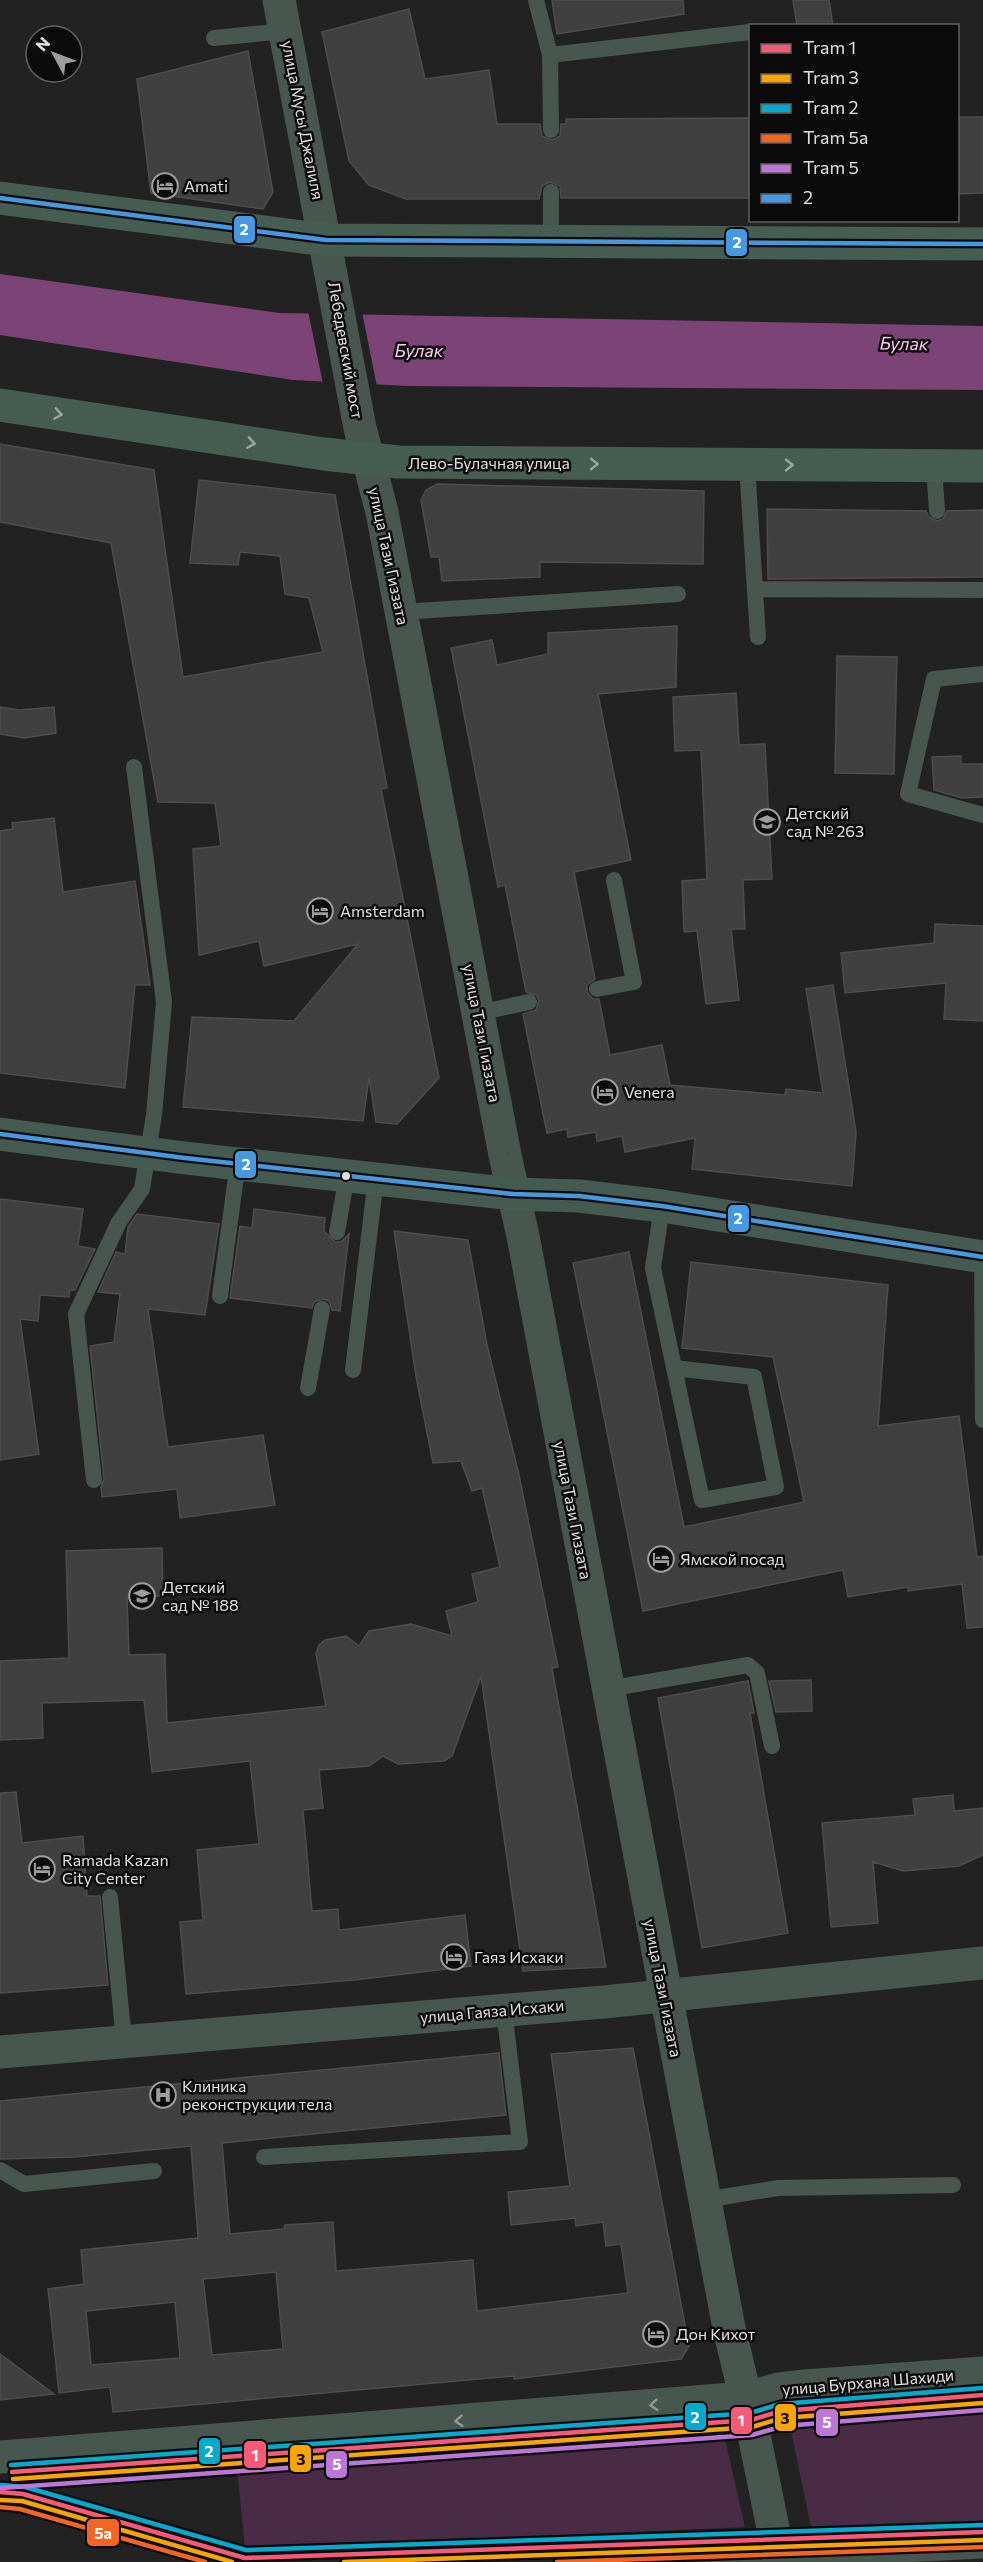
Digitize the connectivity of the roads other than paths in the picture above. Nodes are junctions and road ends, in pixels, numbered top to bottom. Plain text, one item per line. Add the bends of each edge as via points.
1 (536, 0) edge
2 (282, 15) edge
3 (749, 33) edge
4 (214, 38) dead end
5 (550, 55) junction
6 (551, 130) dead end
7 (551, 192) dead end
8 (0, 198) edge
9 (326, 240) junction
10 (551, 240) junction
11 (983, 244) edge
12 (332, 273) joint
13 (0, 405) edge
14 (364, 443) junction
15 (747, 465) junction
16 (934, 466) junction
17 (983, 466) edge
18 (937, 511) dead end
19 (755, 589) junction
20 (983, 590) edge
21 (678, 594) dead end
22 (401, 612) junction
23 (758, 637) dead end
24 (983, 674) edge
25 (134, 767) dead end
26 (983, 814) edge
27 (614, 880) dead end
28 (597, 989) dead end
29 (529, 1002) dead end
30 (478, 1012) junction
31 (0, 1134) edge
32 (148, 1151) junction
33 (238, 1162) junction
34 (362, 1176) junction
35 (513, 1194) junction
36 (662, 1206) junction
37 (337, 1232) dead end
38 (982, 1257) edge
39 (220, 1296) dead end
40 (322, 1309) dead end
41 (674, 1368) junction
42 (353, 1370) dead end
43 (308, 1388) dead end
44 (983, 1420) edge
45 (94, 1480) dead end
46 (607, 1689) junction
47 (772, 1746) dead end
48 (110, 1897) dead end
49 (983, 1963) edge
50 (664, 1995) junction
51 (504, 2010) junction
52 (124, 2041) junction
53 (0, 2052) edge
54 (264, 2157) dead end
55 (0, 2170) edge
56 (154, 2171) dead end
57 (953, 2185) dead end
58 (704, 2199) junction
59 (983, 2373) edge
60 (745, 2398) junction
61 (0, 2457) edge
62 (983, 2542) edge
63 (779, 2558) edge
64 (581, 2562) edge

1 - 5 lane
2 - 4 lane
2 - 9 street, улица Мусы Джалиля
3 - 5 lane
5 - 6 lane
7 - 10 lane
8 - 9 main road
9 - 10 main road
9 - 12 street, улица Мусы Джалиля
10 - 11 main road
12 - 14 street, Лебедевский мост
13 -> 14 main road, Лево-Булачная улица
14 -> 15 main road, Лево-Булачная улица via 398,462
14 - 22 street, улица Тази Гиззата
15 -> 16 main road, Лево-Булачная улица
15 - 19 lane
16 - 17 main road, Лево-Булачная улица
16 - 18 lane
19 - 20 lane via 941,583
19 - 23 lane
21 - 22 lane
22 - 30 street, улица Тази Гиззата
24 - 26 lane via 934,679 908,794
25 - 32 lane via 164,1002
27 - 28 lane via 634,982
29 - 30 lane
30 - 35 street, улица Тази Гиззата
31 - 32 street
32 - 33 street
32 - 45 lane via 142,1189 119,1222 76,1314
33 - 34 street
33 - 39 lane
34 - 35 street
34 - 37 lane
34 - 42 lane
35 - 36 street via 579,1196
35 - 46 street, улица Тази Гиззата
36 - 38 street
36 - 41 lane via 653,1268
38 - 44 lane
40 - 43 lane
41 - 41 lane via 702,1500 776,1487 754,1377
46 - 47 lane via 748,1665 757,1673
46 - 50 street, улица Тази Гиззата
48 - 52 lane
49 - 50 street, улица Гаяза Исхаки
50 - 51 street, улица Гаяза Исхаки
50 - 58 street, улица Тази Гиззата
51 - 52 street, улица Гаяза Исхаки
51 - 54 lane via 520,2142
52 - 53 street, улица Гаяза Исхаки
55 - 56 lane via 24,2184
57 - 58 lane via 778,2188
58 - 60 street, улица Тази Гиззата
59 - 60 street, улица Бурхана Шахиди via 796,2387
60 -> 61 street, улица Бурхана Шахиди
60 - 63 street, улица Тази Гиззата
62 - 63 street
63 - 64 street

